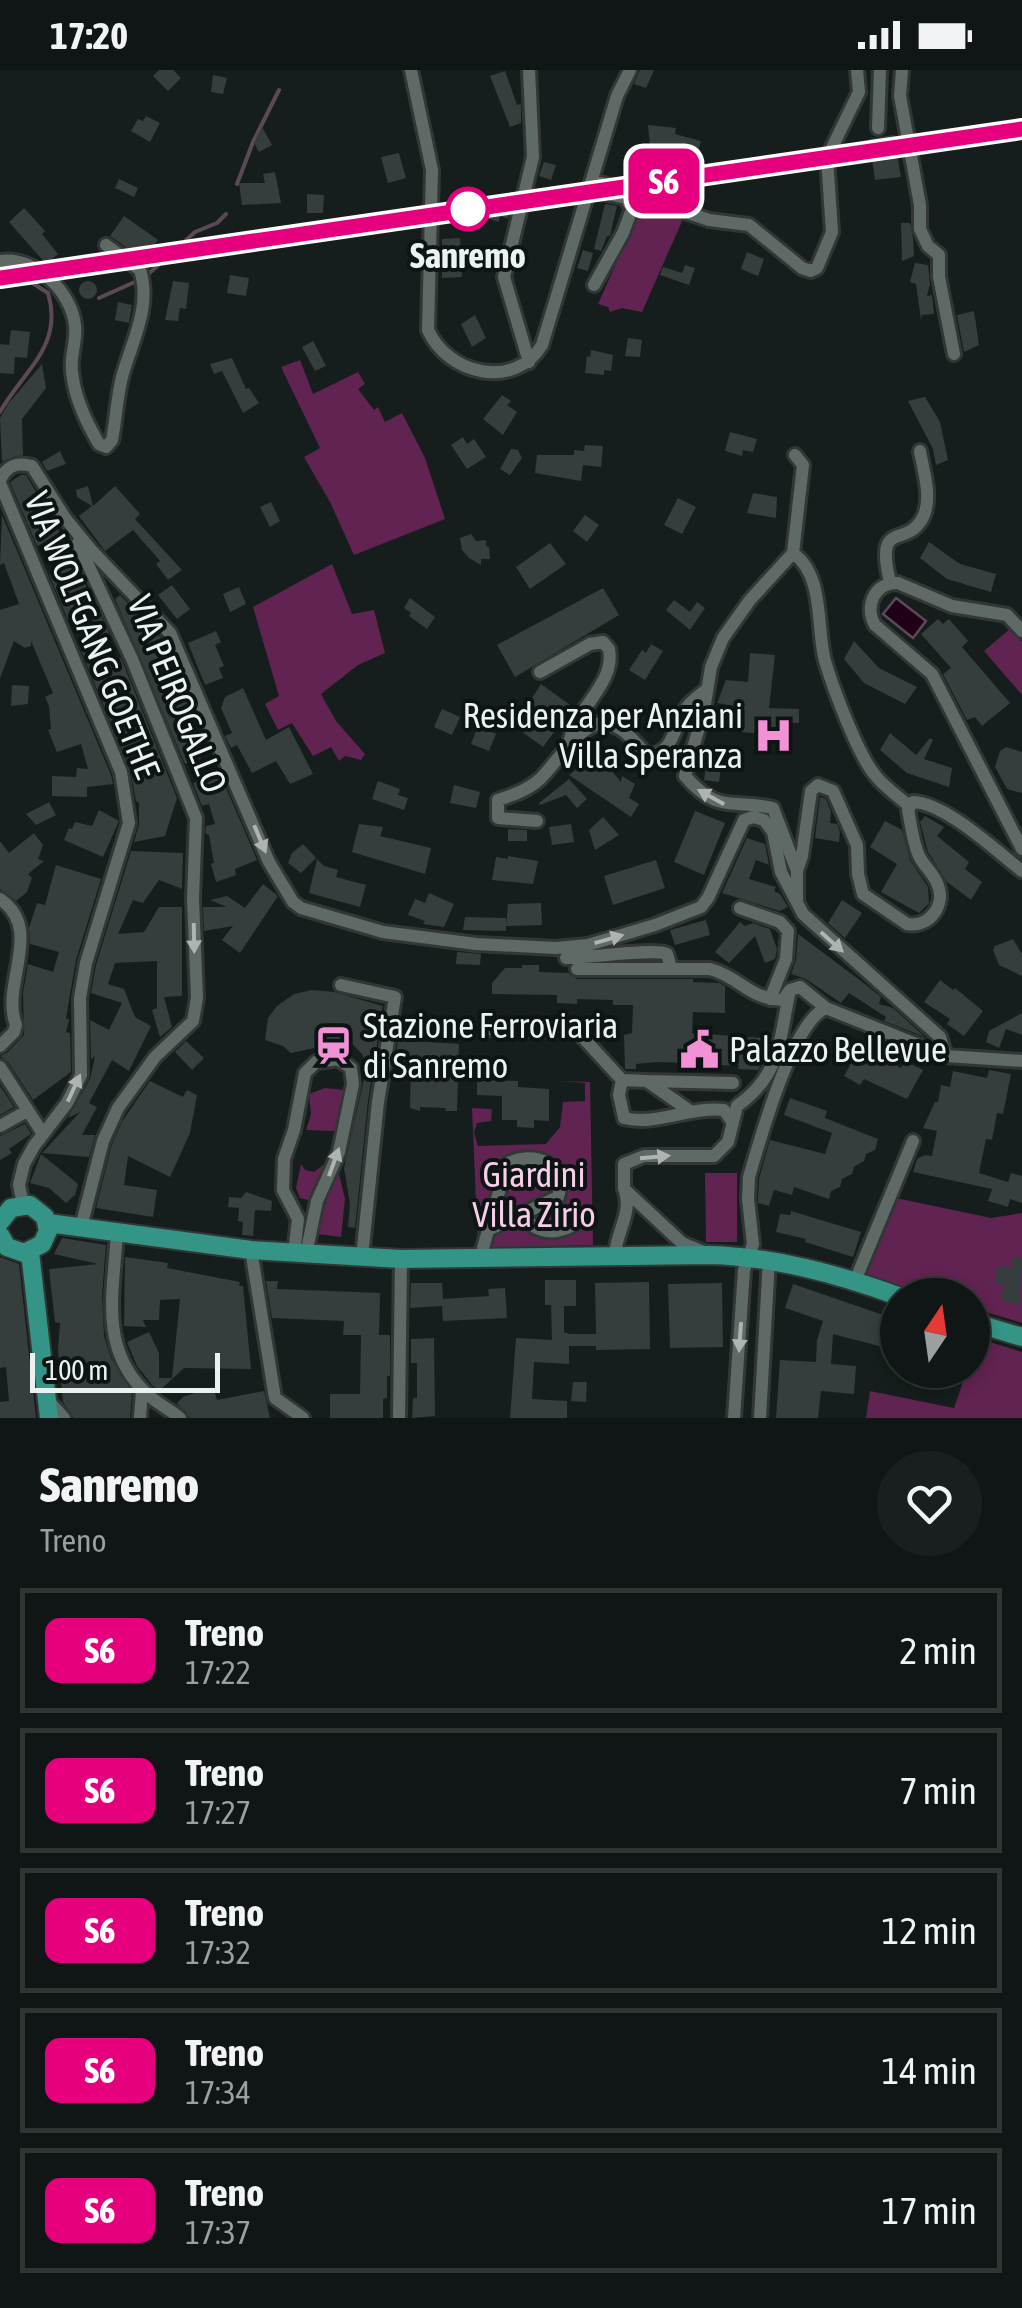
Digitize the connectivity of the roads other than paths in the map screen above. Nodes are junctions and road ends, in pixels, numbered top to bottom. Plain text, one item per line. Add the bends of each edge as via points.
1 (411, 70) edge
2 (529, 70) edge
3 (630, 70) edge
4 (857, 70) edge
5 (880, 70) edge
6 (902, 70) edge
7 (878, 128) dead end
8 (591, 184) junction
9 (106, 245) dead end
10 (0, 261) edge
11 (64, 272) dead end
12 (55, 286) junction
13 (594, 286) dead end
14 (954, 354) dead end
15 (529, 362) junction
16 (920, 450) dead end
17 (796, 455) dead end
18 (0, 482) edge
19 (66, 518) junction
20 (793, 552) junction
21 (890, 582) junction
22 (1022, 631) edge
23 (540, 672) dead end
24 (706, 690) junction
25 (569, 747) junction
26 (909, 806) junction
27 (537, 821) dead end
28 (1022, 849) edge
29 (1022, 871) edge
30 (796, 872) junction
31 (0, 899) edge
32 (798, 905) junction
33 (740, 908) dead end
34 (566, 958) dead end
35 (671, 968) junction
36 (577, 969) dead end
37 (341, 984) dead end
38 (790, 990) junction
39 (770, 999) junction
40 (826, 1008) junction
41 (488, 1029) dead end
42 (0, 1046) edge
43 (946, 1056) junction
44 (1022, 1061) edge
45 (0, 1067) edge
46 (622, 1080) junction
47 (647, 1081) junction
48 (733, 1083) dead end
49 (27, 1111) junction
50 (690, 1111) junction
51 (734, 1123) junction
52 (0, 1126) edge
53 (43, 1134) junction
54 (913, 1141) dead end
55 (624, 1189) junction
56 (23, 1204) junction
57 (523, 1215) junction
58 (0, 1222) edge
59 (48, 1224) junction
60 (574, 1224) dead end
61 (81, 1227) junction
62 (490, 1229) junction
63 (117, 1232) junction
64 (0, 1235) edge
65 (251, 1250) junction
66 (30, 1252) junction
67 (300, 1254) junction
68 (710, 1255) junction
69 (615, 1256) junction
70 (362, 1257) junction
71 (484, 1258) junction
72 (760, 1258) junction
73 (401, 1260) junction
74 (854, 1282) junction
75 (880, 1290) edge
76 (990, 1327) edge
77 (1022, 1337) edge
78 (142, 1390) junction
79 (48, 1409) edge
80 (64, 1418) edge
81 (140, 1418) edge
82 (180, 1418) edge
83 (303, 1418) edge
84 (399, 1418) edge
85 (734, 1418) edge
86 (760, 1418) edge

1 - 15 street via 432,170 428,330 445,356 464,368 504,371
2 - 15 street via 533,157 504,277
3 - 8 street
4 - 8 street via 858,92 827,158 832,232 811,272 749,225 709,220
5 - 7 street
6 - 14 street via 920,229 939,255
8 - 13 street via 626,198 632,208
8 - 15 street via 546,334
9 - 12 street via 140,270 144,292 106,447 98,444 76,393 76,329 72,309
10 - 12 street via 37,267
11 - 12 street
16 - 21 street via 927,506 917,526 886,544
17 - 20 street via 803,466
18 - 19 street, VIA WOLFGANG GOETHE via 6,469 32,466
53 -> 18 street, VIA WOLFGANG GOETHE via 81,1075 86,963 129,823 121,772
19 -> 32 street, VIA WOLFGANG GOETHE via 170,634 269,862 301,908 383,932 476,944 588,945 700,907 744,820 753,817 770,825 781,872
19 -> 61 street, VIA PEIROGALLO via 196,818 193,1021 155,1057 118,1108
20 - 24 street via 723,638
20 - 26 street via 809,575 823,656 855,736 873,774
21 - 22 street via 952,606 1007,615
21 - 28 street via 873,596 871,618 932,674
23 - 25 street via 590,644 603,642 610,649 608,671 576,718
24 - 25 street via 686,708 658,755 604,723
30 -> 24 street via 773,808 720,804 684,776
25 - 27 street via 538,781 498,800 498,818
26 - 29 street via 926,803
26 - 30 street via 920,858 941,894 924,923 908,924 863,894 858,844 828,786 811,790
30 - 32 street
31 - 42 street via 18,917 20,930 6,982 6,1010 16,1025
32 -> 43 street, VIA WOLFGANG GOETHE via 940,1036
33 - 39 street via 788,930 786,959
34 - 35 street via 654,949 667,954
35 - 36 street
35 - 39 street via 721,972
37 - 70 street via 395,997
38 - 39 street via 783,1000
38 - 40 street via 800,987
38 - 51 street via 769,1074 737,1106
40 - 43 street
40 - 72 street via 798,1039 758,1144 748,1187
41 - 46 street via 578,1031
43 - 44 street
45 - 49 street
46 - 47 street
46 - 50 street via 624,1118
47 - 48 street
47 - 50 street
49 - 52 street
49 - 53 street
50 - 51 street via 724,1110
55 -> 51 street via 624,1164 644,1156 714,1156
53 - 56 street, VIA WOLFGANG GOETHE via 24,1164
54 - 74 street
55 - 68 street via 682,1243
55 - 69 street via 626,1218
56 - 58 main road
56 - 59 main road via 42,1212
57 - 60 street via 543,1232
57 - 62 street
57 - 62 street via 558,1197 560,1189 555,1169 536,1157 507,1164
59 - 61 main road
59 - 66 main road via 42,1244
61 - 63 main road
62 - 71 street
63 - 65 main road
63 - 78 street via 112,1327 116,1350
64 - 66 main road via 12,1250
65 - 67 main road
65 - 83 street via 275,1398
66 - 79 main road
67 -> 67 street via 336,1162 351,1094 351,1068 338,1059 316,1062 305,1073 285,1156 283,1190 298,1219
67 - 70 main road
68 - 69 main road
68 - 72 main road
69 - 71 main road
70 - 73 main road
71 - 73 main road
72 - 74 main road
72 -> 85 street via 744,1270
72 - 86 street
73 - 84 street
74 - 75 main road
76 - 77 main road
78 - 81 street
78 - 82 street
79 - 80 street

